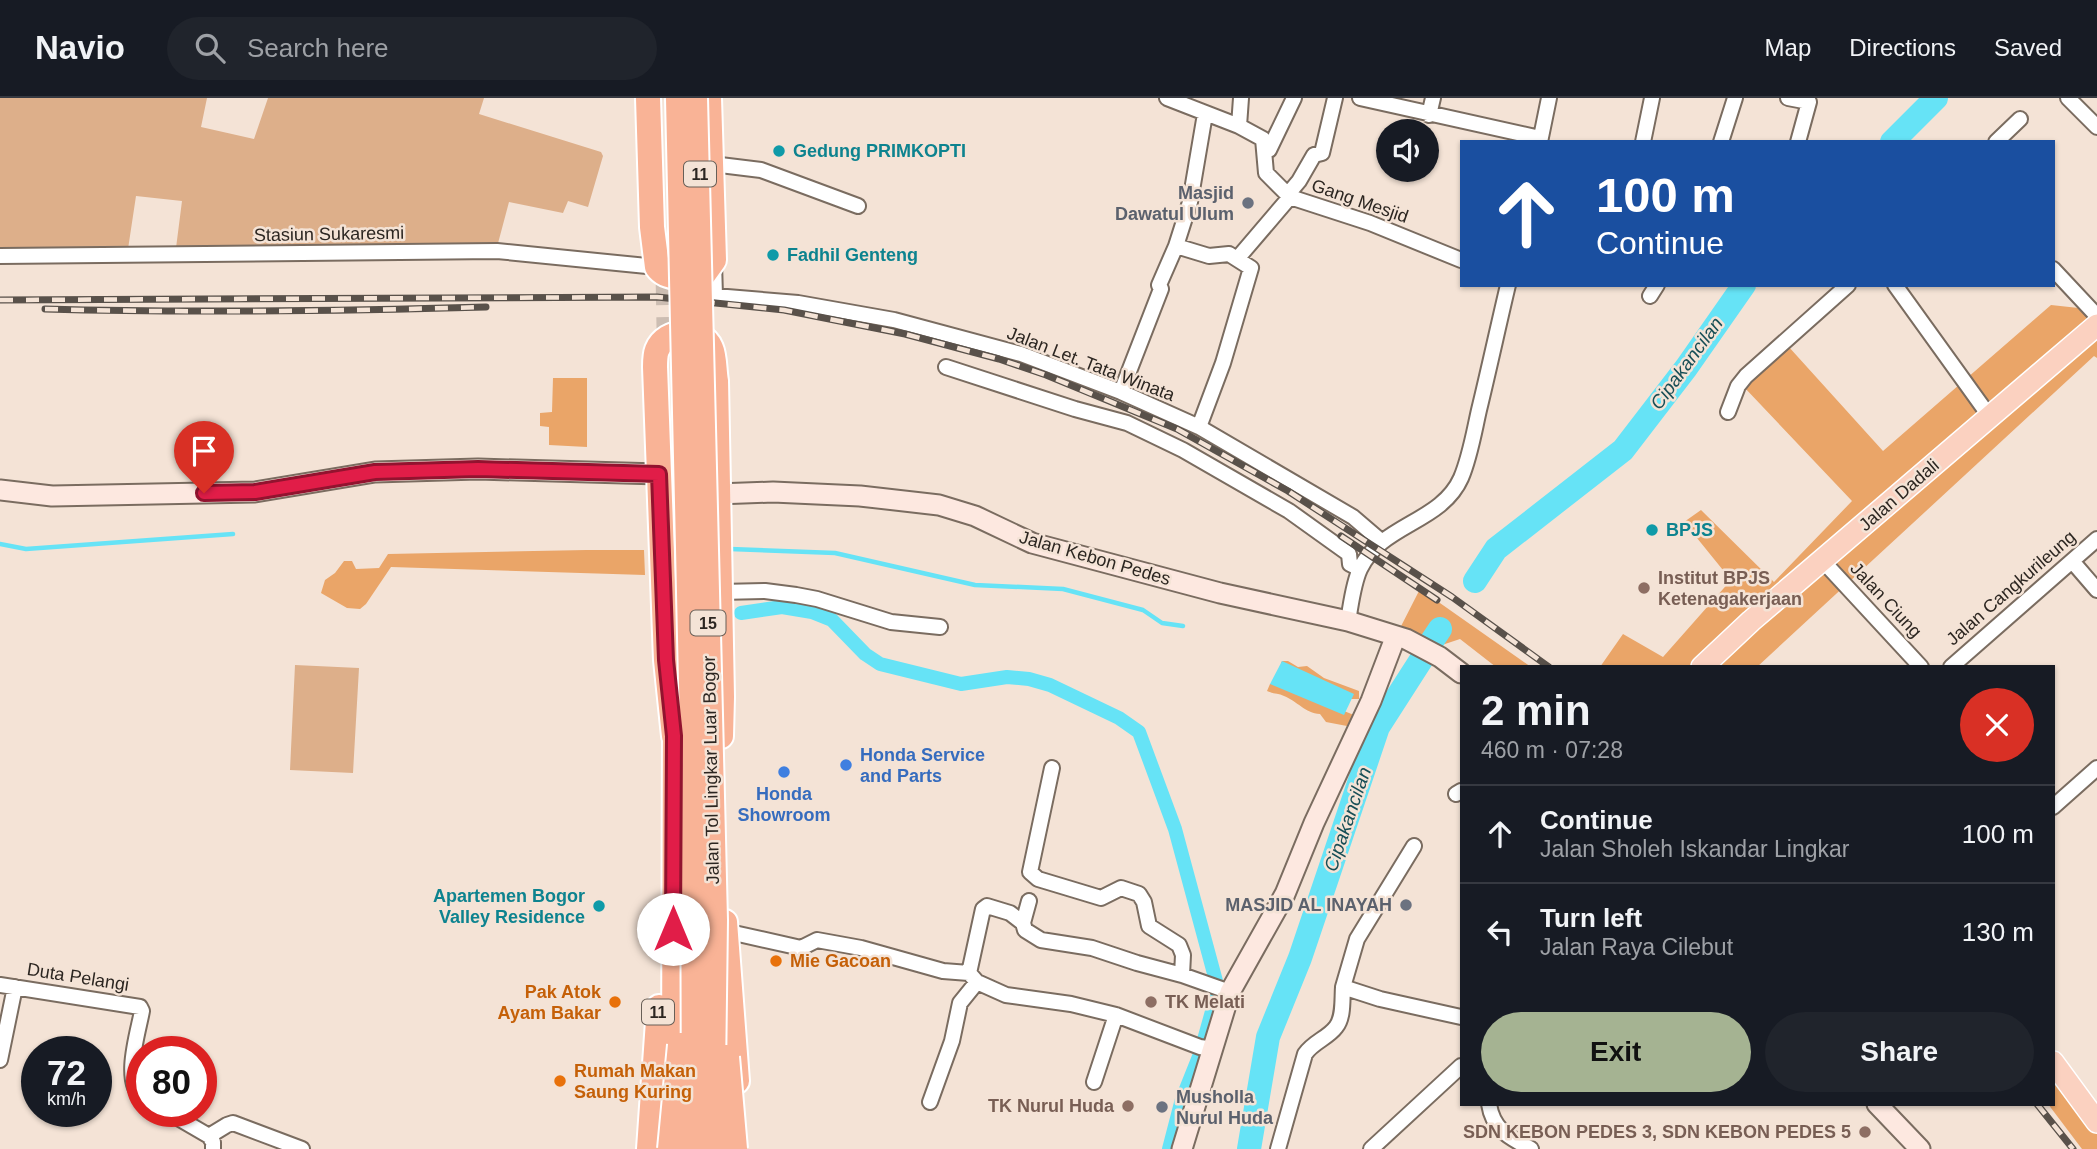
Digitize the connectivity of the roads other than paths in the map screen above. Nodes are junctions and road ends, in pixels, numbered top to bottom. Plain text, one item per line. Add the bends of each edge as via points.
1 (648, 98) edge
2 (663, 98) edge
3 (678, 98) edge
4 (696, 98) edge
5 (709, 98) edge
6 (1167, 98) edge
7 (1241, 98) edge
8 (1294, 98) edge
9 (1335, 98) edge
10 (1360, 98) edge
11 (1433, 98) edge
12 (1549, 98) edge
13 (1652, 98) edge
14 (1735, 98) edge
15 (1788, 98) edge
16 (2068, 98) edge
17 (1189, 101) edge
18 (1205, 114) junction
19 (1429, 115) junction
20 (2020, 119) dead end
21 (1239, 126) junction
22 (2097, 128) edge
23 (1540, 140) edge
24 (1643, 140) edge
25 (1722, 140) edge
26 (1799, 140) edge
27 (1998, 140) edge
28 (1265, 151) junction
29 (712, 164) junction
30 (1289, 196) junction
31 (858, 206) dead end
32 (1176, 246) junction
33 (708, 255) junction
34 (0, 256) edge
35 (662, 256) junction
36 (1237, 259) junction
37 (1460, 260) edge
38 (2055, 271) edge
39 (1508, 287) edge
40 (1846, 287) edge
41 (1896, 287) edge
42 (2097, 316) edge
43 (2097, 325) edge
44 (669, 354) tunnel mouth
45 (704, 355) dead end
46 (946, 367) dead end
47 (1121, 392) junction
48 (1728, 412) dead end
49 (1990, 418) junction
50 (1199, 427) junction
51 (664, 488) junction
52 (0, 491) edge
53 (714, 497) junction
54 (2097, 539) edge
55 (1381, 541) junction
56 (1822, 560) junction
57 (2072, 561) junction
58 (1360, 569) junction
59 (716, 582) junction
60 (2097, 590) edge
61 (1348, 621) junction
62 (940, 627) dead end
63 (1395, 638) junction
64 (1704, 665) edge
65 (1919, 665) edge
66 (1953, 665) edge
67 (1460, 672) edge
68 (1052, 768) dead end
69 (2097, 768) edge
70 (2055, 805) edge
71 (1414, 846) dead end
72 (684, 880) junction
73 (1029, 901) dead end
74 (1023, 923) junction
75 (720, 926) junction
76 (728, 975) junction
77 (1182, 975) junction
78 (973, 978) junction
79 (8, 986) edge
80 (1343, 987) junction
81 (1230, 992) junction
82 (1116, 1015) junction
83 (1460, 1017) edge
84 (137, 1036) edge
85 (674, 1045) junction
86 (718, 1046) junction
87 (1200, 1046) junction
88 (0, 1060) edge
89 (2055, 1065) edge
90 (1460, 1067) edge
91 (1094, 1082) dead end
92 (930, 1102) dead end
93 (1489, 1106) edge
94 (1879, 1106) edge
95 (2097, 1122) edge
96 (189, 1127) edge
97 (211, 1142) edge
98 (302, 1149) edge
99 (649, 1149) edge
100 (672, 1149) edge
101 (694, 1149) edge
102 (712, 1149) edge
103 (719, 1149) edge
104 (735, 1149) edge
105 (743, 1149) edge
106 (1182, 1149) edge
107 (1278, 1149) edge
108 (1371, 1149) edge
109 (1531, 1149) edge
110 (1920, 1149) edge

1 - 35 highway via 652,227
2 - 35 highway, 11
3 - 72 highway, Jalan Tol Lingkar Luar Bogor / 15, bridge
4 - 33 highway, 11
4 - 75 highway, Jalan Tol Lingkar Luar Bogor / 15, bridge
5 - 29 highway
6 - 17 street, Gang Mesjid
7 - 21 street
8 - 28 street
9 - 30 street via 1322,153 1314,155
10 - 19 street
11 - 19 street
12 - 23 street
13 - 24 street
14 - 25 street
15 - 26 street via 1809,102
16 - 22 street
17 - 18 street, Gang Mesjid
18 - 21 street, Gang Mesjid
18 - 32 street via 1190,202
19 - 23 street
20 - 27 street
21 - 28 street, Gang Mesjid via 1263,139
28 - 30 street, Gang Mesjid via 1266,173
29 - 31 street via 761,170
29 - 33 highway
30 - 36 street
30 - 37 street, Gang Mesjid
32 - 36 street
32 - 47 street
33 - 35 highway via 705,274 690,277 658,271
33 - 47 street, Jalan Let. Tata Winata via 715,296 797,303 894,320 1021,354
34 - 35 street, Stasiun Sukaresmi via 497,251
36 - 50 street via 1251,268
38 - 42 street
39 - 55 street via 1461,479 1441,504
40 - 48 street via 1746,376
41 - 49 street
43 - 49 main road, Jalan Dadali
44 - 51 highway
45 - 53 highway
46 - 58 street via 1127,423 1183,450 1289,510 1340,545 1349,554 1350,564
47 - 50 street, Jalan Let. Tata Winata
49 - 56 main road, Jalan Dadali
50 - 55 street, Jalan Let. Tata Winata via 1353,517
51 - 52 main road via 478,469 388,471 255,492 52,496
51 - 53 highway via 654,367 657,349 668,337 683,332 699,335 711,346 716,381
51 - 72 highway, 11 via 666,660
53 - 59 highway, bridge
53 - 61 main road, Jalan Kebon Pedes via 773,492 939,505 1032,543
54 - 57 street, Jalan Cangkurileung
55 - 58 street
56 - 64 main road, Jalan Dadali
56 - 65 street, Jalan Ciung
57 - 60 street
57 - 66 street, Jalan Cangkurileung
58 - 61 street
59 - 62 street via 817,599 891,622
59 - 75 highway via 722,697
61 - 63 main road, Jalan Kebon Pedes
63 - 67 main road, Jalan Kebon Pedes via 1420,645
63 - 81 main road via 1285,894
68 - 77 street via 1032,875 1101,898 1121,888 1139,894 1149,926 1180,945
69 - 70 street
71 - 80 street via 1357,939
72 - 85 highway
72 - 99 highway, 11 via 662,961
72 - 100 highway, bridge
72 - 101 highway, Jalan Tol Lingkar Luar Bogor / 15, bridge
73 - 74 street
74 - 77 street via 1025,930 1041,940 1092,948
74 - 78 street via 1000,909 983,909
75 - 76 highway
75 - 78 street via 801,948 817,940 850,946
75 - 102 highway, Jalan Tol Lingkar Luar Bogor / 15, bridge
75 - 104 highway, bridge
76 - 86 highway
76 - 105 highway
77 - 81 street
78 - 82 street via 1006,995
78 - 92 street via 960,1003
79 - 84 street, Duta Pelangi via 140,1007
79 - 88 street
80 - 83 street
80 - 107 street via 1335,1029 1305,1054
81 - 87 main road
82 - 87 street
82 - 91 street
85 - 86 highway
85 - 100 highway
86 - 103 highway
87 - 106 main road
89 - 95 main road
90 - 108 street
93 - 109 street via 1493,1122
94 - 110 main road
96 - 97 street
97 - 98 street via 233,1123

